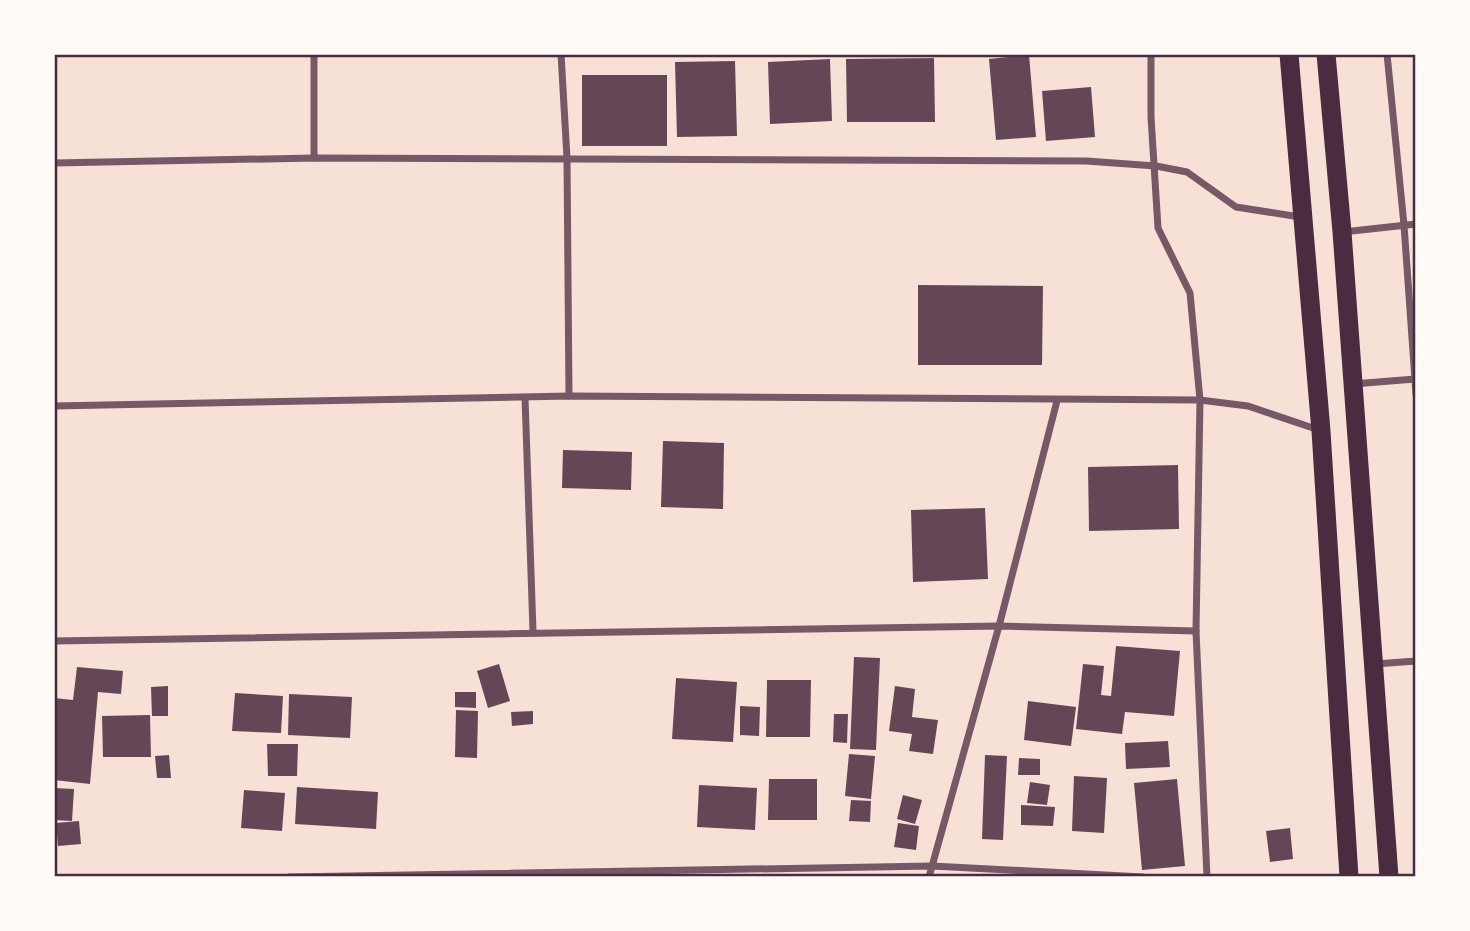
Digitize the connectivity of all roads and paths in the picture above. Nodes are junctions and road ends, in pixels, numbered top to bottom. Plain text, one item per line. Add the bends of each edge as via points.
1 (314, 54) edge
2 (561, 54) edge
3 (1151, 54) edge
4 (1289, 54) edge
5 (1326, 54) edge
6 (1387, 54) edge
7 (314, 158) junction
8 (566, 158) junction
9 (54, 163) edge
10 (1156, 166) junction
11 (1302, 217) junction
12 (1416, 224) edge
13 (1404, 225) junction
14 (1342, 232) junction
15 (1415, 379) edge
16 (1353, 384) junction
17 (1416, 394) edge
18 (569, 396) junction
19 (525, 398) junction
20 (1200, 400) junction
21 (1057, 401) junction
22 (54, 406) edge
23 (1321, 430) junction
24 (999, 626) junction
25 (533, 631) junction
26 (1196, 631) junction
27 (54, 641) edge
28 (1416, 661) edge
29 (1374, 664) junction
30 (932, 866) junction
31 (399, 876) edge
32 (289, 877) edge
33 (929, 877) edge
34 (1143, 877) edge
35 (1207, 877) edge
36 (1349, 877) edge
37 (1389, 877) edge

1 - 7 street
2 - 8 street
3 - 10 street
4 - 11 highway
5 - 14 highway
6 - 13 street
7 - 8 street
7 - 9 street
8 - 10 street via 1086,161
8 - 18 street
10 - 11 street via 1198,177 1236,206
10 - 20 street via 1158,228 1190,293
11 - 23 highway
12 - 13 street
13 - 14 street
13 - 15 street
14 - 16 highway
15 - 16 street
15 - 17 street
16 - 29 highway
18 - 19 street
18 - 21 street
19 - 22 street
19 - 25 street
20 - 21 street
20 - 23 street via 1248,406
20 - 26 street
21 - 24 street
23 - 36 highway
24 - 25 street
24 - 26 street
24 - 30 street
25 - 27 street
26 - 35 street
28 - 29 street
29 - 37 highway
30 - 31 street
30 - 33 street
30 - 34 street
31 - 32 street

